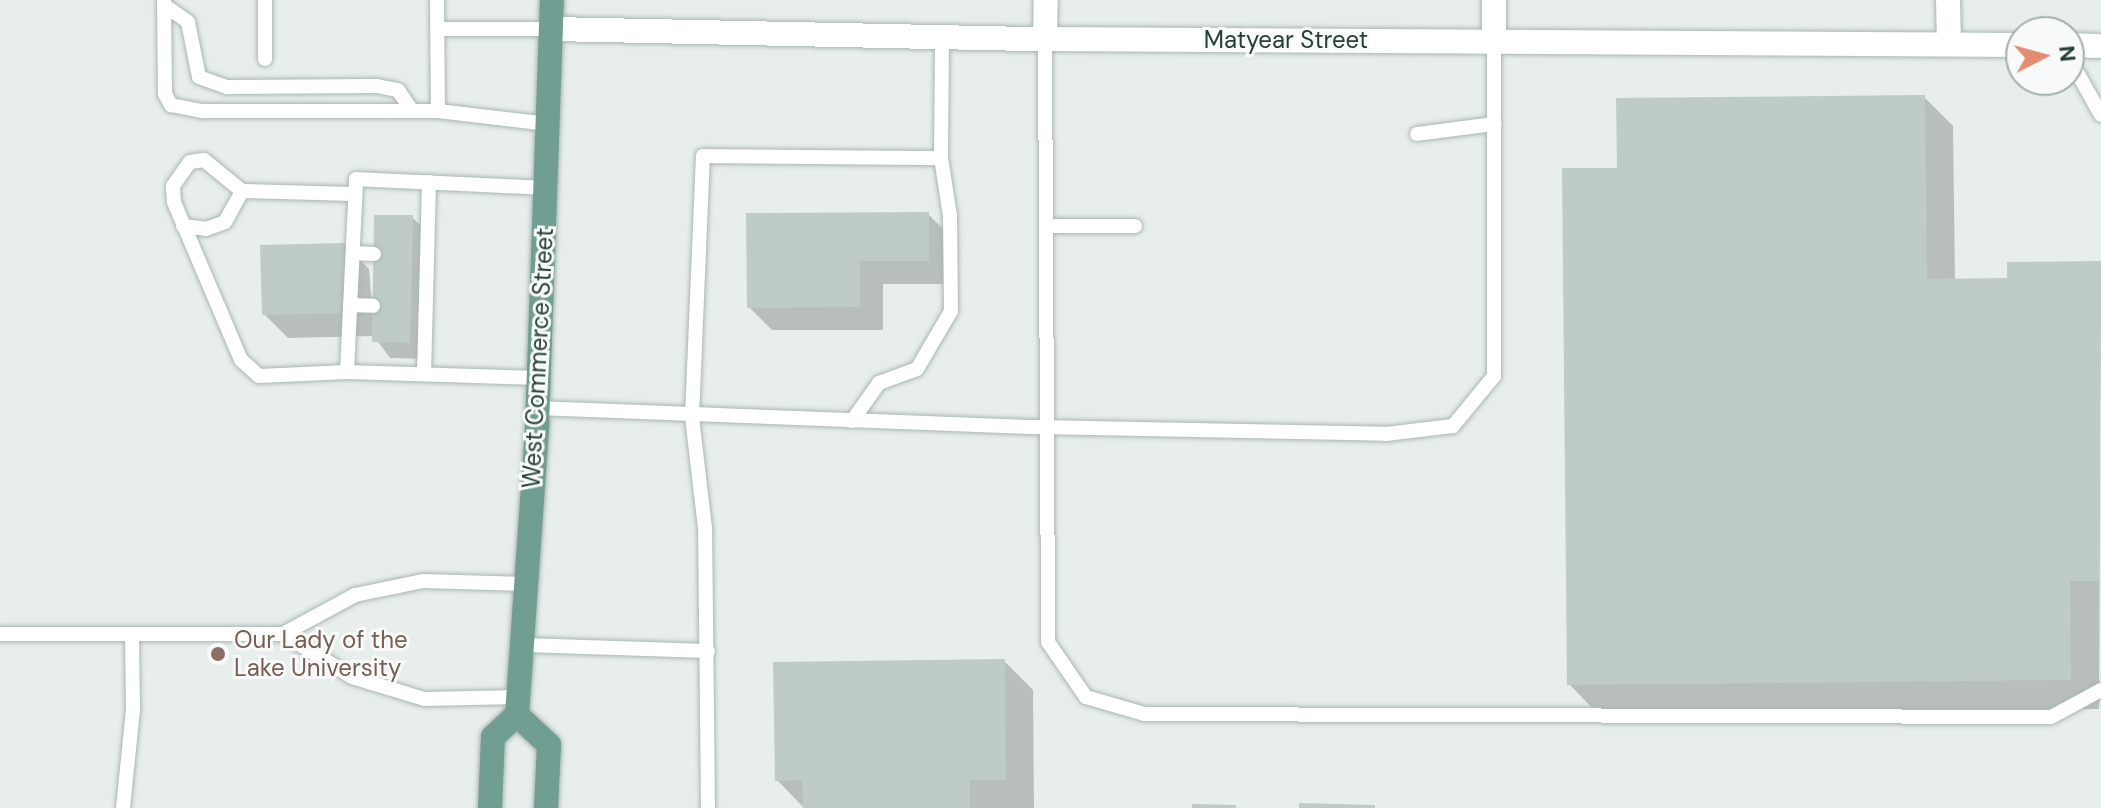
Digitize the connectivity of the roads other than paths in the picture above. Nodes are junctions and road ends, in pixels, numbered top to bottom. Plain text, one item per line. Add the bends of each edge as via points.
1 (265, 0) edge
2 (437, 0) edge
3 (552, 0) edge
4 (1046, 0) edge
5 (1494, 0) edge
6 (1948, 0) edge
7 (164, 3) edge
8 (437, 29) junction
9 (552, 29) junction
10 (942, 36) junction
11 (1045, 39) junction
12 (1494, 41) junction
13 (1949, 44) junction
14 (2005, 45) edge
15 (2085, 46) edge
16 (2097, 46) dead end
17 (265, 59) dead end
18 (2085, 86) edge
19 (412, 111) junction
20 (438, 111) junction
21 (2101, 115) edge
22 (548, 124) junction
23 (1494, 124) junction
24 (1417, 134) dead end
25 (941, 158) junction
26 (429, 182) junction
27 (546, 188) junction
28 (242, 191) junction
29 (355, 194) junction
30 (183, 226) junction
31 (1050, 226) junction
32 (1135, 226) dead end
33 (353, 253) junction
34 (374, 254) dead end
35 (350, 305) junction
36 (373, 306) dead end
37 (347, 372) junction
38 (424, 374) junction
39 (538, 378) junction
40 (537, 408) junction
41 (692, 417) junction
42 (852, 421) junction
43 (1049, 427) junction
44 (526, 584) junction
45 (0, 634) edge
46 (283, 634) junction
47 (132, 635) junction
48 (523, 645) junction
49 (708, 651) junction
50 (2101, 690) edge
51 (518, 706) junction
52 (123, 808) edge
53 (490, 808) edge
54 (546, 808) edge
55 (708, 808) edge

1 - 17 lane
2 - 8 lane
3 - 9 main road, West Commerce Street
4 - 11 street
5 - 12 street
6 - 13 street
7 - 19 lane via 188,22 199,77 227,87 377,86 398,90
7 - 19 lane via 165,94 171,105 203,111
8 - 9 lane
8 - 20 lane
9 - 10 street, Matyear Street
9 - 22 main road, West Commerce Street
10 - 11 street, Matyear Street
10 - 25 lane
11 - 12 street, Matyear Street
11 - 31 lane
12 - 13 street, Matyear Street
12 - 23 lane
13 - 14 street, Matyear Street
15 - 16 street
18 - 21 lane
19 - 20 lane
20 - 22 lane
22 - 27 main road, West Commerce Street
23 - 24 lane
23 - 43 lane via 1494,376 1453,426 1386,434
25 - 41 lane via 703,156
25 - 42 lane via 950,216 951,311 917,369 879,383
26 - 27 lane
26 - 29 lane via 356,179
26 - 38 lane via 418,307
27 - 39 main road, West Commerce Street
28 - 29 lane
28 - 30 lane via 225,222 206,229
28 - 30 lane via 214,164 190,162 173,186
29 - 33 lane
30 - 37 lane via 241,360 259,376
31 - 32 lane
31 - 43 lane
33 - 34 lane
33 - 35 lane
35 - 36 lane
35 - 37 lane
37 - 38 lane
38 - 39 lane
39 - 40 main road, West Commerce Street
40 - 41 lane
40 - 44 main road, West Commerce Street
41 - 42 lane
41 - 49 lane via 705,528
42 - 43 lane
43 - 50 lane via 1048,642 1086,697 1144,714 2051,717
44 - 46 lane via 423,581 355,595
44 - 48 main road, West Commerce Street
45 - 47 lane
46 - 47 lane
46 - 51 lane via 352,677 424,699
47 - 52 lane via 133,710
48 - 49 lane
48 - 51 main road, West Commerce Street
49 - 55 lane
51 - 53 main road via 493,737
51 - 54 main road via 549,745

